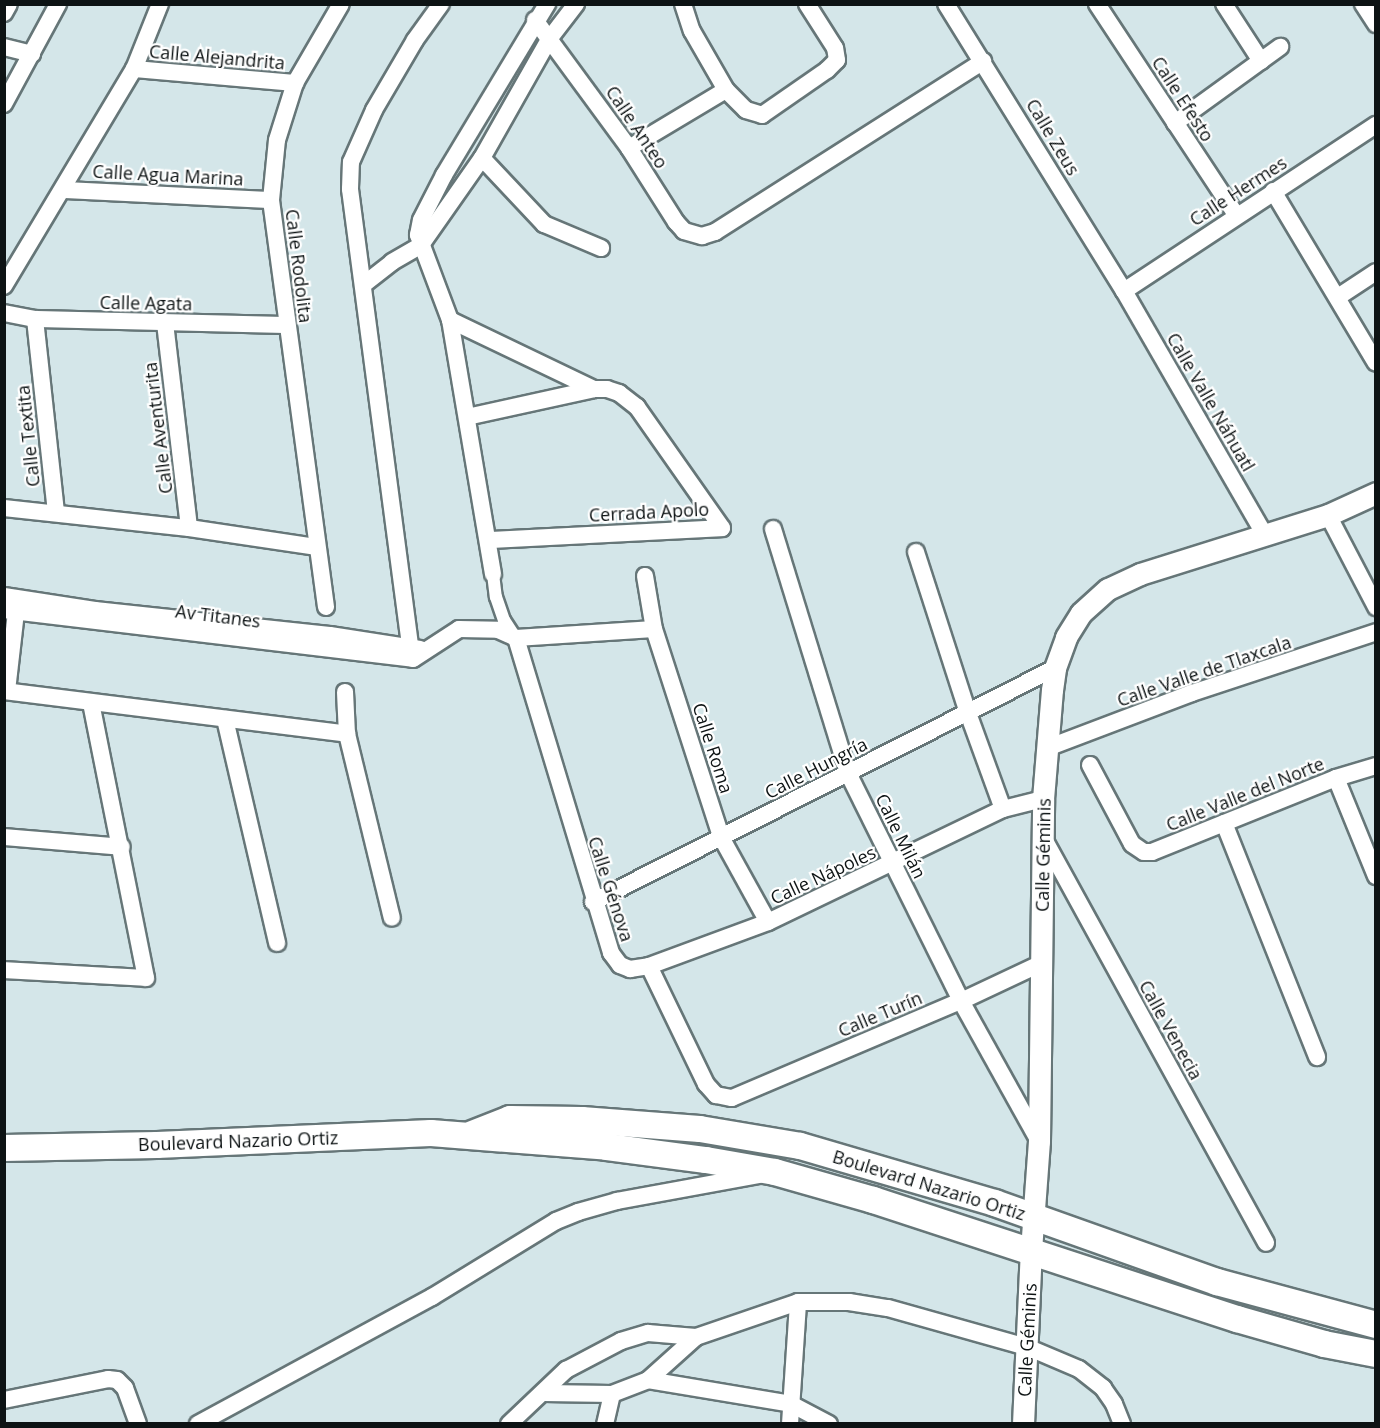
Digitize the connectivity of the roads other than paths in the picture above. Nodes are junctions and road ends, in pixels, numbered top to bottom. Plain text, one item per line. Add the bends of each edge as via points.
1 (9, 4) edge
2 (58, 4) edge
3 (160, 4) edge
4 (341, 4) edge
5 (441, 4) edge
6 (547, 4) edge
7 (576, 4) edge
8 (683, 4) edge
9 (807, 4) edge
10 (946, 4) edge
11 (1098, 4) edge
12 (1224, 4) edge
13 (1363, 4) edge
14 (4, 13) edge
15 (535, 20) junction
16 (1376, 24) edge
17 (550, 38) junction
18 (4, 47) edge
19 (1280, 47) dead end
20 (32, 54) junction
21 (983, 61) junction
22 (1261, 61) junction
23 (134, 69) junction
24 (295, 83) junction
25 (726, 90) junction
26 (4, 104) edge
27 (1175, 123) junction
28 (1376, 125) edge
29 (629, 148) junction
30 (482, 158) junction
31 (63, 190) junction
32 (1273, 191) junction
33 (271, 200) junction
34 (1236, 215) junction
35 (421, 245) junction
36 (601, 248) dead end
37 (1376, 272) edge
38 (4, 285) edge
39 (363, 285) junction
40 (1124, 291) junction
41 (1338, 297) junction
42 (4, 313) edge
43 (35, 319) junction
44 (450, 320) junction
45 (165, 323) junction
46 (287, 325) junction
47 (1376, 363) edge
48 (594, 389) junction
49 (467, 417) junction
50 (1376, 493) edge
51 (4, 508) edge
52 (56, 512) junction
53 (1328, 515) junction
54 (189, 528) junction
55 (773, 529) dead end
56 (1264, 533) junction
57 (489, 540) junction
58 (316, 547) junction
59 (916, 552) dead end
60 (493, 574) joint
61 (645, 576) dead end
62 (11, 604) edge
63 (326, 607) dead end
64 (1376, 607) edge
65 (654, 629) junction
66 (1376, 632) edge
67 (516, 638) junction
68 (418, 648) junction
69 (1055, 668) junction
70 (6, 691) edge
71 (345, 692) dead end
72 (91, 702) junction
73 (968, 713) junction
74 (225, 719) junction
75 (347, 734) junction
76 (1047, 748) junction
77 (1090, 765) dead end
78 (1376, 766) edge
79 (849, 773) junction
80 (1336, 778) junction
81 (1043, 799) junction
82 (1003, 809) junction
83 (1224, 823) junction
84 (4, 837) edge
85 (722, 837) junction
86 (1043, 837) junction
87 (122, 847) junction
88 (892, 864) junction
89 (1376, 876) edge
90 (593, 902) junction
91 (393, 918) dead end
92 (768, 922) junction
93 (277, 943) dead end
94 (1042, 963) junction
95 (649, 966) junction
96 (4, 970) edge
97 (961, 1001) junction
98 (1317, 1056) dead end
99 (471, 1134) junction
100 (1039, 1141) junction
101 (4, 1148) edge
102 (775, 1172) junction
103 (1033, 1216) junction
104 (1266, 1243) dead end
105 (1031, 1250) junction
106 (798, 1302) junction
107 (1376, 1325) edge
108 (696, 1337) junction
109 (1027, 1347) junction
110 (1376, 1354) edge
111 (648, 1380) junction
112 (544, 1392) junction
113 (612, 1394) junction
114 (4, 1400) edge
115 (791, 1404) junction
116 (138, 1424) edge
117 (198, 1424) edge
118 (509, 1424) edge
119 (604, 1424) edge
120 (790, 1424) edge
121 (829, 1424) edge
122 (1023, 1424) edge
123 (1122, 1424) edge

1 - 14 street
2 - 20 street
3 - 23 street
4 - 24 street, Calle Rodolita
5 - 39 street via 374,110 351,162 350,189
6 - 15 street
7 - 17 street
8 - 25 street via 692,31
9 - 25 street via 835,48 837,60 762,115 746,110
10 - 21 street, Calle Zeus
11 - 27 street, Calle Efesto
12 - 22 street
13 - 16 street
15 - 17 street, Calle Anteo
15 - 35 street via 433,196 418,234
17 - 29 street, Calle Anteo
17 - 30 street
18 - 20 street
19 - 22 street
20 - 26 street
21 - 29 street, Calle Anteo via 715,232 702,236 684,231 676,222
21 - 40 street, Calle Zeus
22 - 27 street
23 - 24 street, Calle Alejandrita
23 - 31 street
24 - 33 street, Calle Rodolita via 276,140
25 - 29 street
27 - 34 street, Calle Efesto
28 - 32 street, Calle Hermes
30 - 35 street
30 - 36 street via 544,224
31 - 33 street, Calle Agua Marina
31 - 38 street
32 - 34 street, Calle Hermes
32 - 41 street
33 - 46 street, Calle Rodolita
34 - 40 street, Calle Hermes
35 - 39 street
35 - 44 street
37 - 41 street
39 - 68 street
40 - 56 street, Calle Valle Náhuatl
41 - 47 street
42 - 43 street, Calle Agata
43 - 45 street, Calle Agata
43 - 52 street, Calle Textita
44 - 48 street, Cerrada Apolo
44 - 49 street
45 - 46 street, Calle Agata
45 - 54 street, Calle Aventurita
46 - 58 street, Calle Rodolita
48 - 49 street, Cerrada Apolo
48 - 57 street, Cerrada Apolo via 619,393 637,407 722,528
49 - 57 street
50 - 53 street, Calle Géminis
51 - 52 street
52 - 54 street
53 - 56 street, Calle Géminis
53 - 64 street
54 - 58 street
55 - 79 street, Calle Milán
56 - 69 street, Calle Géminis via 1140,574 1108,589 1081,613 1066,637
57 - 60 street
58 - 63 street, Calle Rodolita
59 - 73 street
60 - 67 street via 499,605
61 - 65 street, Calle Roma
62 - 68 street, Av Titanes via 95,610
62 - 70 street
65 - 67 street
65 - 85 street, Calle Roma
66 - 76 street, Calle Valle de Tlaxcala via 1191,693
67 - 68 street via 498,630 459,628
67 - 90 street, Calle Génova
69 - 73 street, Calle Hungría
69 - 76 street, Calle Géminis
70 - 72 street
71 - 75 street
72 - 74 street
72 - 87 street
73 - 79 street, Calle Hungría
73 - 82 street
74 - 75 street
74 - 93 street
75 - 91 street
76 - 81 street, Calle Géminis
77 - 83 street, Calle Valle del Norte via 1132,844 1144,852
78 - 80 street, Calle Valle del Norte
79 - 85 street, Calle Hungría
79 - 88 street, Calle Milán
80 - 83 street, Calle Valle del Norte
80 - 89 street
81 - 82 street, Calle Nápoles
81 - 86 street, Calle Géminis
82 - 88 street, Calle Nápoles
83 - 98 street
84 - 87 street
85 - 90 street, Calle Hungría
85 - 92 street, Calle Roma
86 - 94 street, Calle Géminis
86 - 104 street, Calle Venecia
87 - 96 street via 146,978
88 - 92 street, Calle Nápoles
88 - 97 street, Calle Milán
90 - 95 street, Calle Génova via 611,953 620,965 630,969
92 - 95 street, Calle Nápoles
94 - 97 street, Calle Turín
94 - 100 street, Calle Géminis
95 - 97 street, Calle Turín via 706,1084 717,1095 732,1098
97 - 100 street, Calle Milán
99 - 101 main road, Boulevard Nazario Ortiz
99 - 102 main road, Boulevard Nazario Ortiz via 618,1148
99 - 103 main road, Boulevard Nazario Ortiz via 510,1119 582,1120 700,1130 800,1146
100 - 103 street, Calle Géminis
102 - 105 main road, Boulevard Nazario Ortiz
102 - 117 street via 617,1201 571,1215 432,1297
103 - 105 street, Calle Géminis
103 - 107 main road, Boulevard Nazario Ortiz via 1217,1282
105 - 109 street, Calle Géminis
105 - 110 main road, Boulevard Nazario Ortiz via 1237,1319
106 - 108 street
106 - 109 street via 849,1302 888,1308
106 - 115 street
108 - 111 street
108 - 112 street via 648,1332 621,1341 566,1370
109 - 122 street, Calle Géminis
109 - 123 street via 1087,1375 1103,1388
111 - 113 street
111 - 115 street
112 - 113 street
112 - 118 street
113 - 119 street
114 - 116 street via 117,1380 125,1388
115 - 120 street
115 - 121 street

